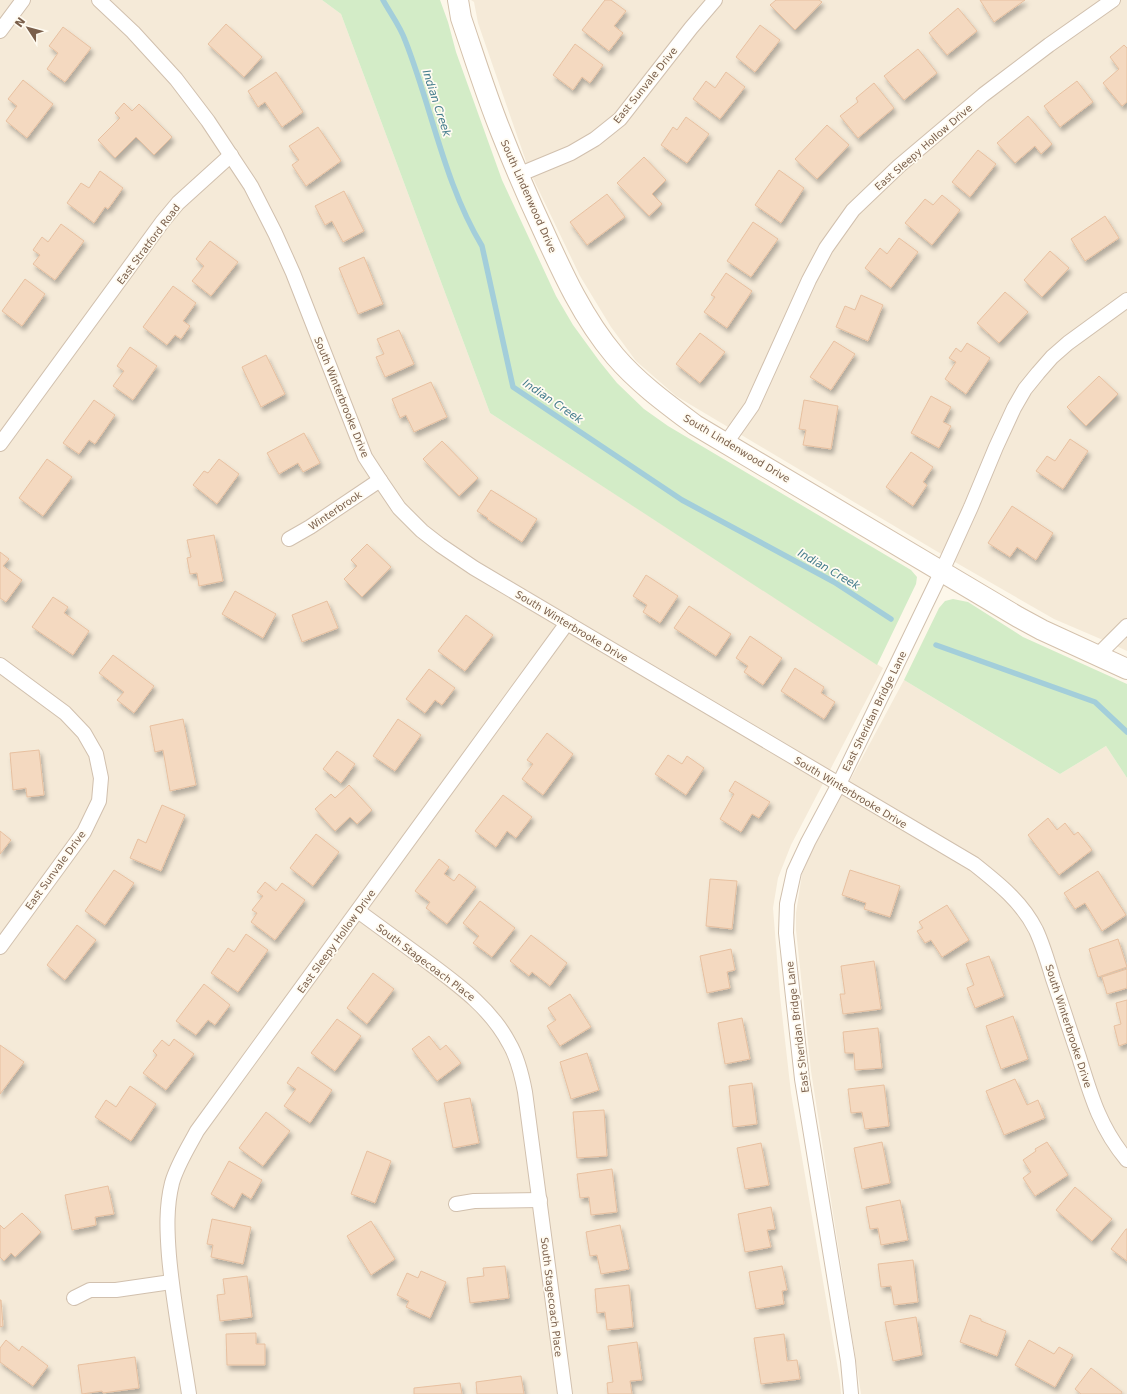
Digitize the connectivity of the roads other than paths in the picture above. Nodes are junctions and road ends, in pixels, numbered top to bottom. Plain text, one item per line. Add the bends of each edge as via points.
1 (22, 0) edge
2 (99, 0) edge
3 (458, 0) edge
4 (715, 0) edge
5 (1113, 0) edge
6 (0, 31) edge
7 (230, 155) junction
8 (518, 174) junction
9 (1127, 300) edge
10 (726, 443) junction
11 (0, 444) edge
12 (380, 480) junction
13 (289, 539) dead end
14 (942, 571) junction
15 (567, 623) junction
16 (1127, 626) edge
17 (1098, 655) junction
18 (0, 665) edge
19 (1127, 669) edge
20 (839, 784) junction
21 (358, 911) junction
22 (0, 947) edge
23 (1127, 1160) edge
24 (540, 1200) junction
25 (456, 1204) dead end
26 (171, 1282) junction
27 (74, 1298) dead end
28 (189, 1394) edge
29 (565, 1394) edge
30 (851, 1394) edge

1 - 6 street
2 - 7 street, South Winterbrooke Drive via 133,32 176,79
3 - 8 street, South Lindenwood Drive via 461,18 500,131
4 - 8 street, East Sunvale Drive via 620,118 595,139 571,153
5 - 10 street, East Sleepy Hollow Drive via 983,95 899,166 853,210 826,248 752,406
7 - 11 street, East Stratford Road via 168,215
7 - 12 street, South Winterbrooke Drive via 251,186 275,233 365,457
8 - 10 street, South Lindenwood Drive via 568,284 594,328 615,356 654,394 695,425
9 - 14 street, East Sheridan Bridge Lane via 1068,343 1038,372 1025,389 1004,427
10 - 14 street, South Lindenwood Drive
12 - 13 street, Winterbrook
12 - 15 street, South Winterbrooke Drive via 399,508 440,545
14 - 17 street, South Lindenwood Drive via 1036,627
14 - 20 street, East Sheridan Bridge Lane
15 - 20 street, South Winterbrooke Drive
15 - 21 street, East Sleepy Hollow Drive
16 - 17 street
17 - 19 street, South Lindenwood Drive
18 - 22 street, East Sunvale Drive via 65,713 84,733 96,754 101,778 99,801 84,832
20 - 23 street, South Winterbrooke Drive via 974,864 1002,886 1021,907 1036,929 1045,953 1101,1121
20 - 30 street, East Sheridan Bridge Lane via 794,872 787,904 786,933 802,1079 847,1353
21 - 24 street, South Stagecoach Place via 455,982 497,1023 520,1067 526,1092
21 - 26 street, East Sleepy Hollow Drive via 197,1131 178,1165 172,1182 167,1230
24 - 25 street
24 - 29 street, South Stagecoach Place
26 - 27 street via 116,1290 90,1290
26 - 28 street, East Sleepy Hollow Drive

